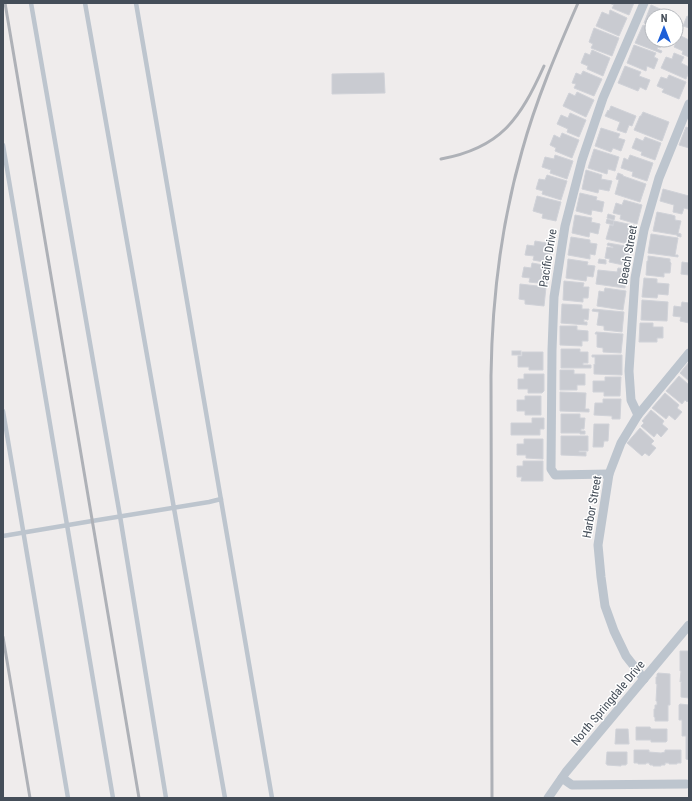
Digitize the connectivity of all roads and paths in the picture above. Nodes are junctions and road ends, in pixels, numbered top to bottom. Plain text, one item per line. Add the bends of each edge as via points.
1 (32, 3) edge
2 (85, 3) edge
3 (136, 3) edge
4 (644, 3) edge
5 (689, 104) edge
6 (3, 145) edge
7 (689, 353) edge
8 (3, 410) edge
9 (638, 415) junction
10 (609, 474) junction
11 (221, 499) junction
12 (173, 507) junction
13 (120, 516) junction
14 (67, 525) junction
15 (24, 533) junction
16 (3, 536) edge
17 (689, 625) edge
18 (644, 679) junction
19 (562, 778) junction
20 (686, 784) dead end
21 (68, 798) edge
22 (113, 798) edge
23 (166, 798) edge
24 (225, 798) edge
25 (272, 798) edge
26 (548, 798) edge

1 - 13 lane
2 - 12 lane
3 - 11 lane
4 - 10 street, Pacific Drive via 603,98 582,160 565,226 554,297 551,469 555,474
5 - 9 street, Beach Street via 659,178 644,230 635,278 629,372 631,400
6 - 14 lane
7 - 9 street, Harbor Street
8 - 15 lane
9 - 10 street, Harbor Street via 621,443
10 - 18 street, Harbor Street via 598,545 605,606 626,656
11 - 12 lane
11 - 25 lane
12 - 13 lane
12 - 24 lane
13 - 14 lane
13 - 23 lane
14 - 15 lane
14 - 22 lane
15 - 16 lane
15 - 21 lane
17 - 18 street, North Springdale Drive
18 - 19 street, North Springdale Drive
19 - 20 street via 572,785
19 - 26 street, North Springdale Drive

